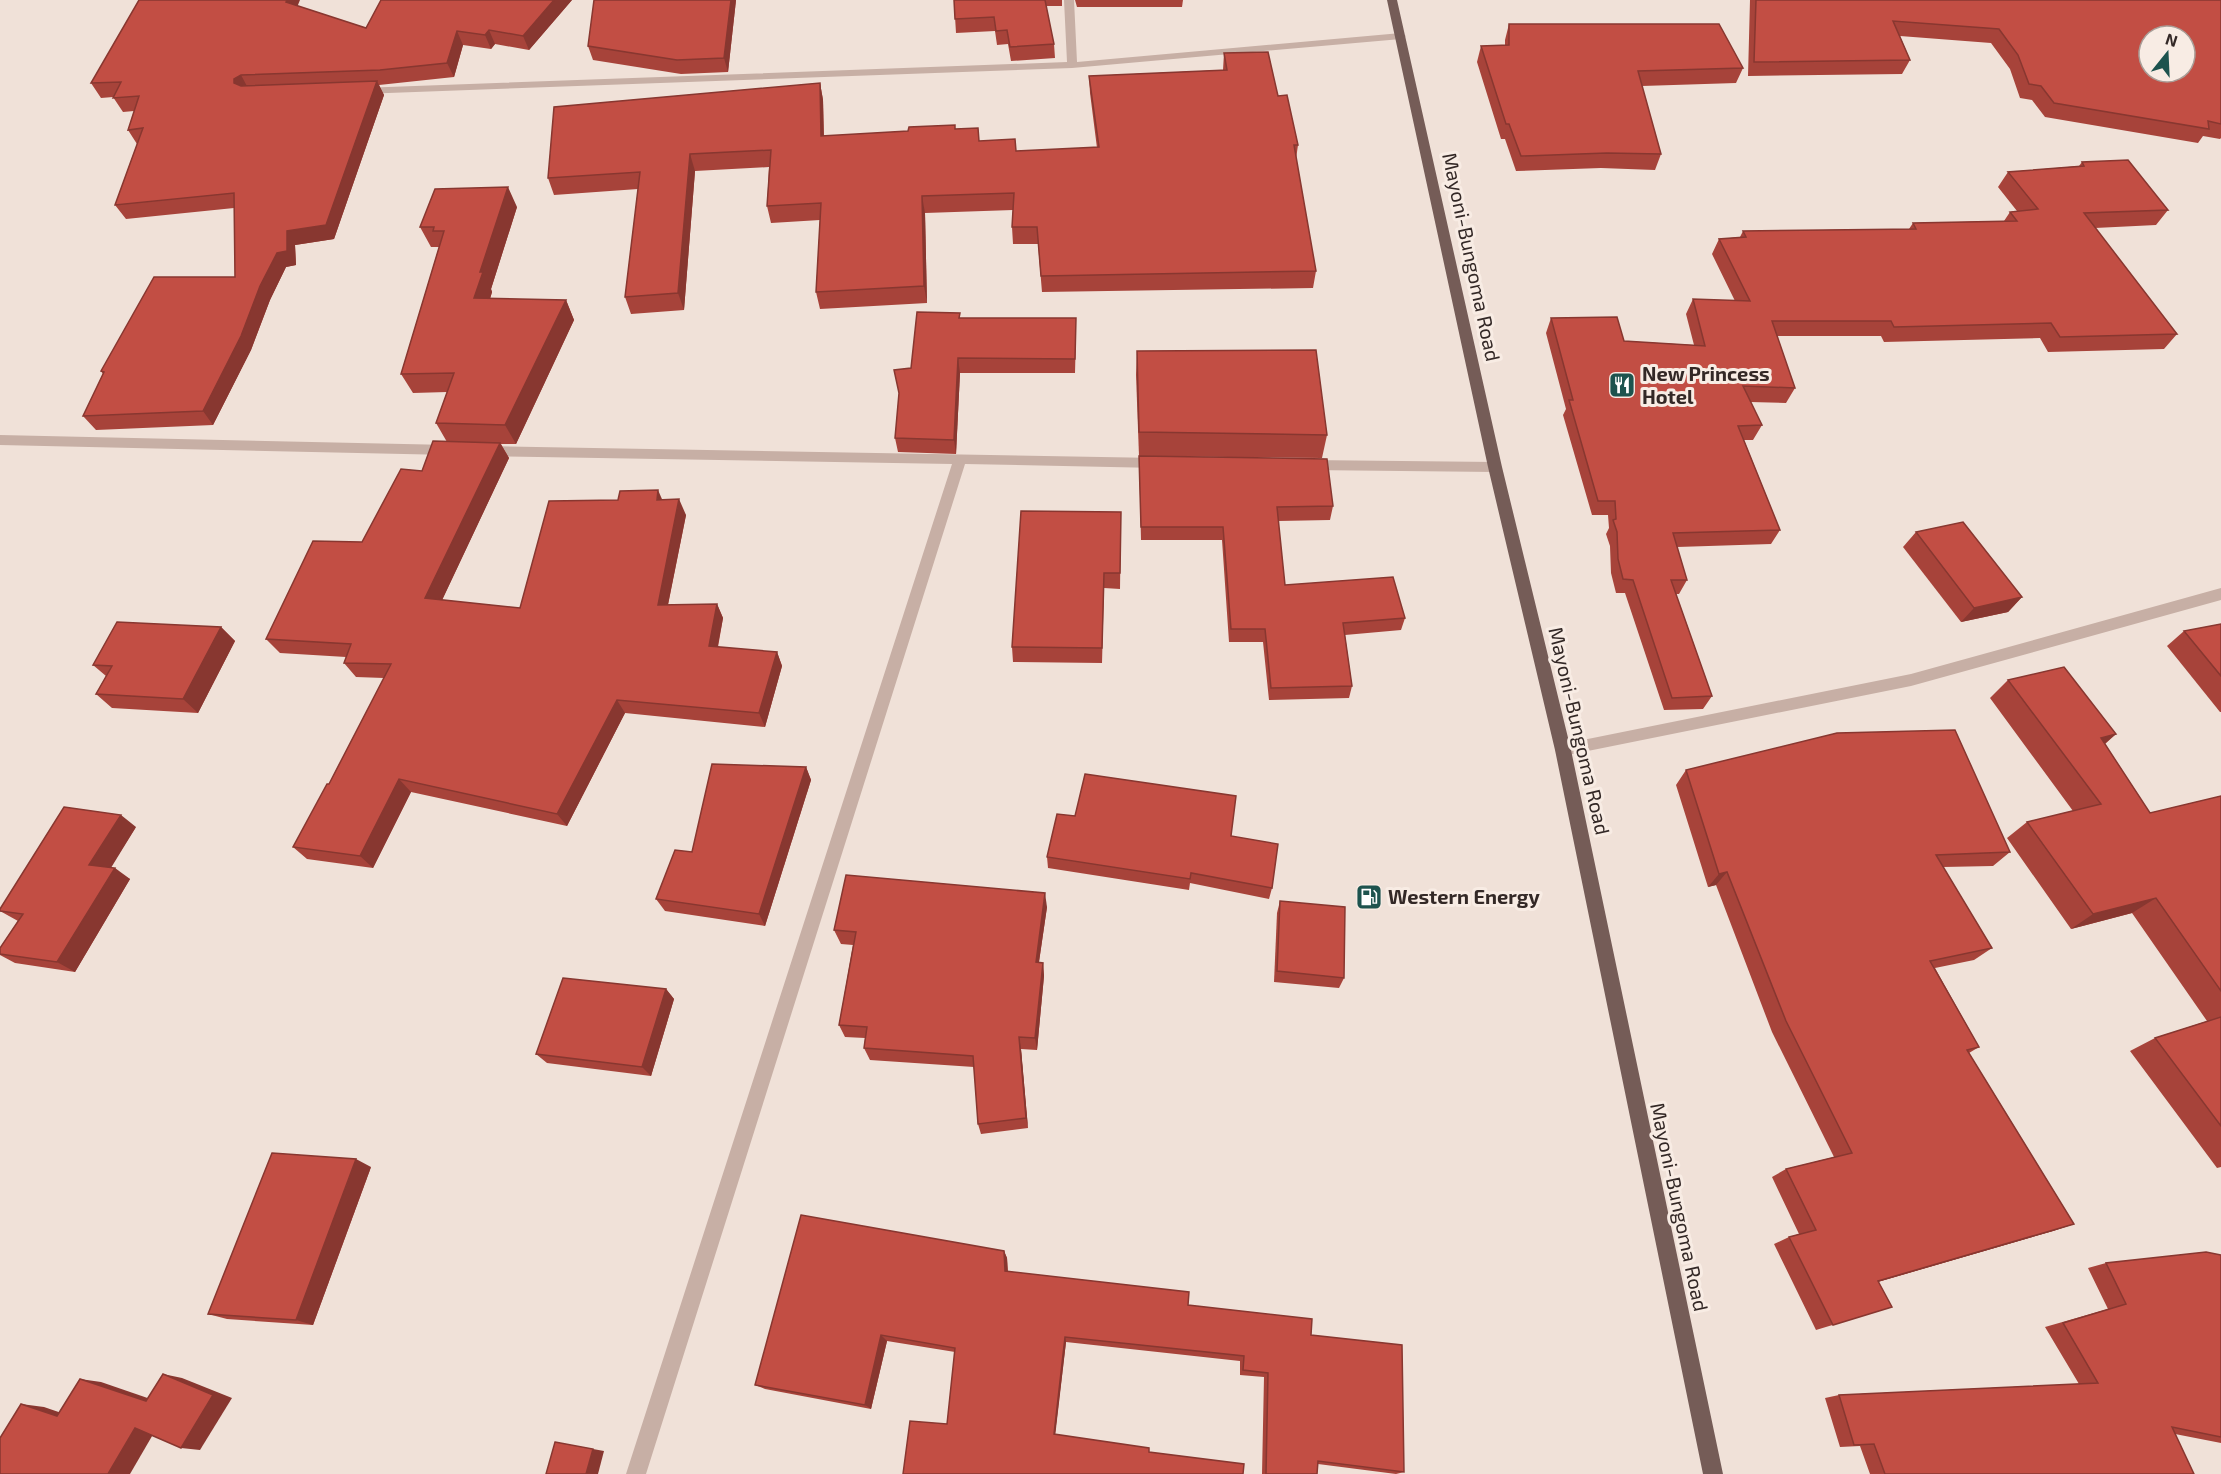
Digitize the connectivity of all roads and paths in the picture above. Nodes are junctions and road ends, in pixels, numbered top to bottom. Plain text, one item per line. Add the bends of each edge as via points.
1 (1070, 0) edge
2 (1392, 0) edge
3 (1401, 36) junction
4 (1072, 65) junction
5 (344, 92) edge
6 (0, 440) edge
7 (960, 461) junction
8 (1174, 463) edge
9 (1293, 465) edge
10 (1495, 467) junction
11 (2221, 594) edge
12 (1563, 750) junction
13 (636, 1474) edge
14 (1713, 1474) edge

1 - 4 street
2 - 3 main road, Mayoni-Bungoma Road
3 - 4 street
3 - 10 main road, Mayoni-Bungoma Road
4 - 5 street
6 - 7 street
7 - 8 street
7 - 13 street
9 - 10 street
10 - 12 main road, Mayoni-Bungoma Road
11 - 12 street via 1911,680
12 - 14 main road, Mayoni-Bungoma Road

